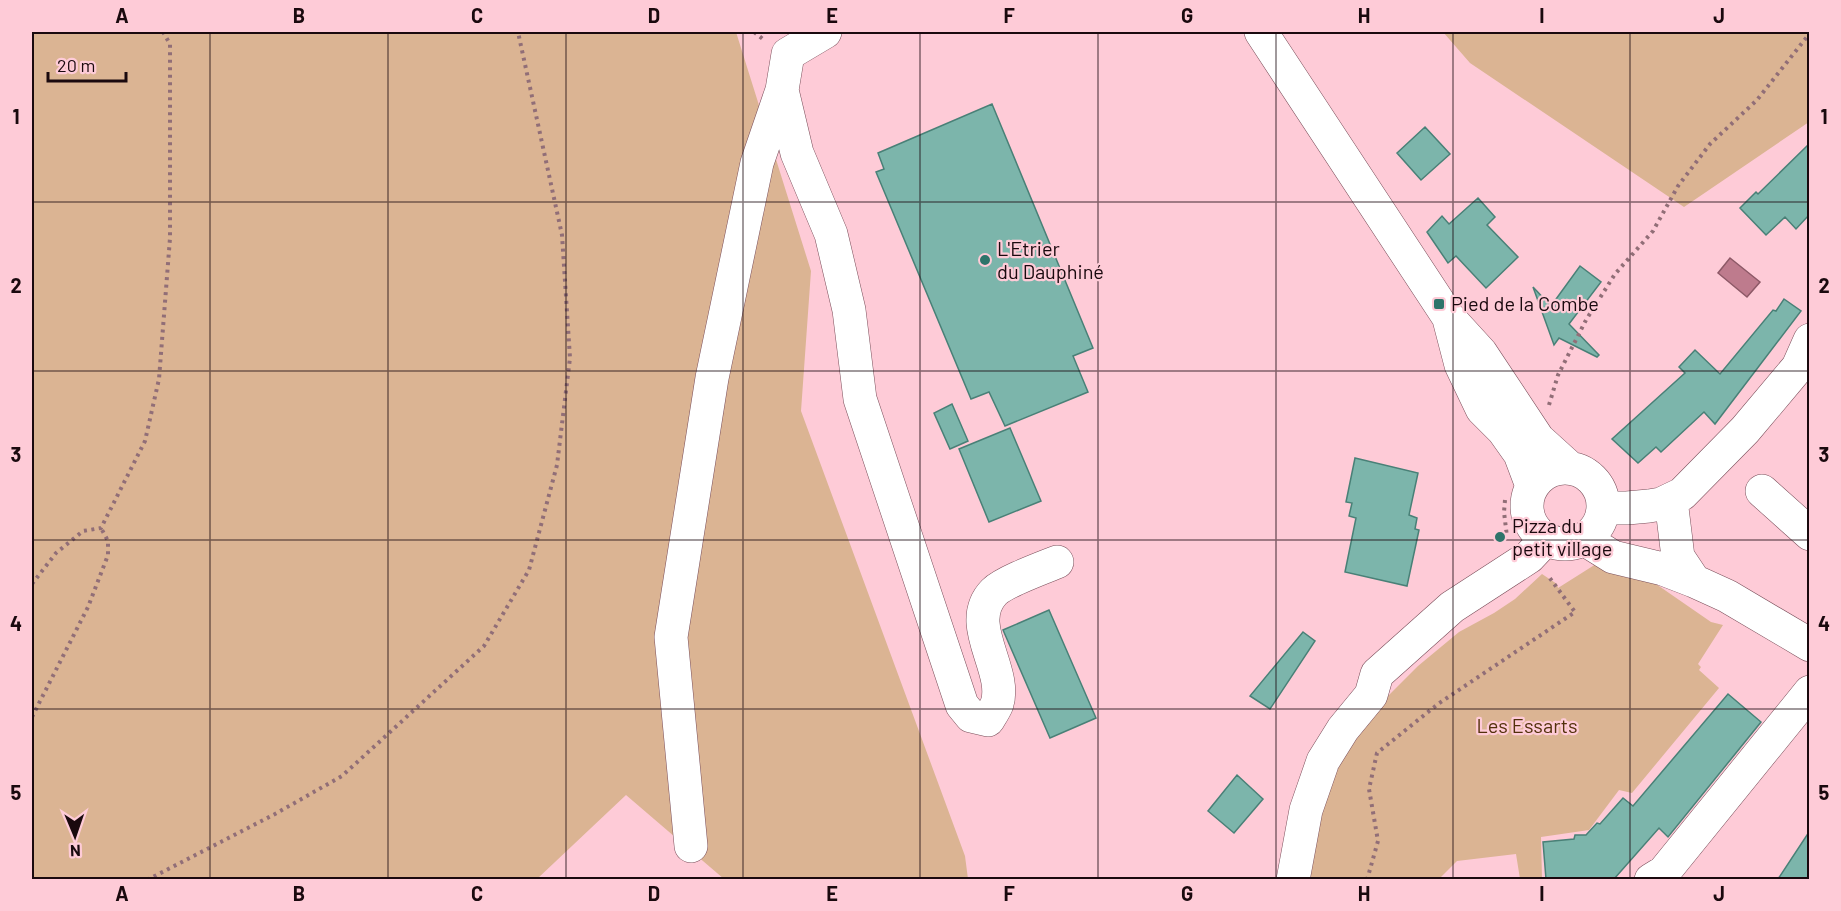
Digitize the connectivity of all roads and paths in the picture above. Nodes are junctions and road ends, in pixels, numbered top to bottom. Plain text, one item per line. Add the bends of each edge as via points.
1 (163, 32) edge
2 (518, 32) edge
3 (825, 32) edge
4 (1261, 32) edge
5 (1809, 33) edge
6 (782, 90) junction
7 (1449, 318) junction
8 (1809, 340) edge
9 (1538, 439) junction
10 (1570, 468) junction
11 (1519, 488) junction
12 (1762, 491) dead end
13 (1671, 500) junction
14 (1596, 522) junction
15 (101, 528) junction
16 (1809, 534) edge
17 (1538, 548) junction
18 (1057, 562) dead end
19 (1694, 581) junction
20 (32, 584) edge
21 (1809, 645) edge
22 (1809, 692) edge
23 (32, 717) edge
24 (691, 846) dead end
25 (147, 879) edge
26 (1293, 879) edge
27 (1367, 879) edge
28 (1651, 879) edge

1 - 15 path via 170,44 170,238 159,379 145,441
2 - 25 path via 562,235 570,358 557,465 529,570 484,646 342,776
3 - 6 street via 788,54
4 - 7 street
5 - 9 path via 1756,99 1710,144 1678,186 1653,231 1615,274 1558,375
6 - 18 street via 797,153 831,234 849,310 860,399 962,705 971,716 988,720 997,704 999,684 983,631 985,608 994,592
6 - 24 street via 757,163 712,378 671,637
7 - 9 street via 1481,352
7 - 11 street via 1461,365 1482,410 1520,454
8 - 13 street via 1798,367 1745,430 1682,494
9 - 10 street
10 - 11 street via 1548,471
10 - 14 street via 1591,477 1598,486 1603,497
11 - 17 street via 1528,496 1528,516 1538,533
11 - 17 path via 1504,512 1508,541
12 - 16 street
13 - 14 street via 1627,508
13 - 19 street via 1678,556
14 - 17 street via 1572,544
14 - 19 street via 1612,557
15 - 20 path via 83,531 56,553
15 - 23 path via 108,540 108,555 88,607
17 - 26 street via 1452,607 1377,674 1371,695 1342,729 1323,761 1306,810
17 - 27 path via 1575,612 1438,704 1377,753 1369,789 1378,841
19 - 21 street
22 - 28 street via 1664,872

